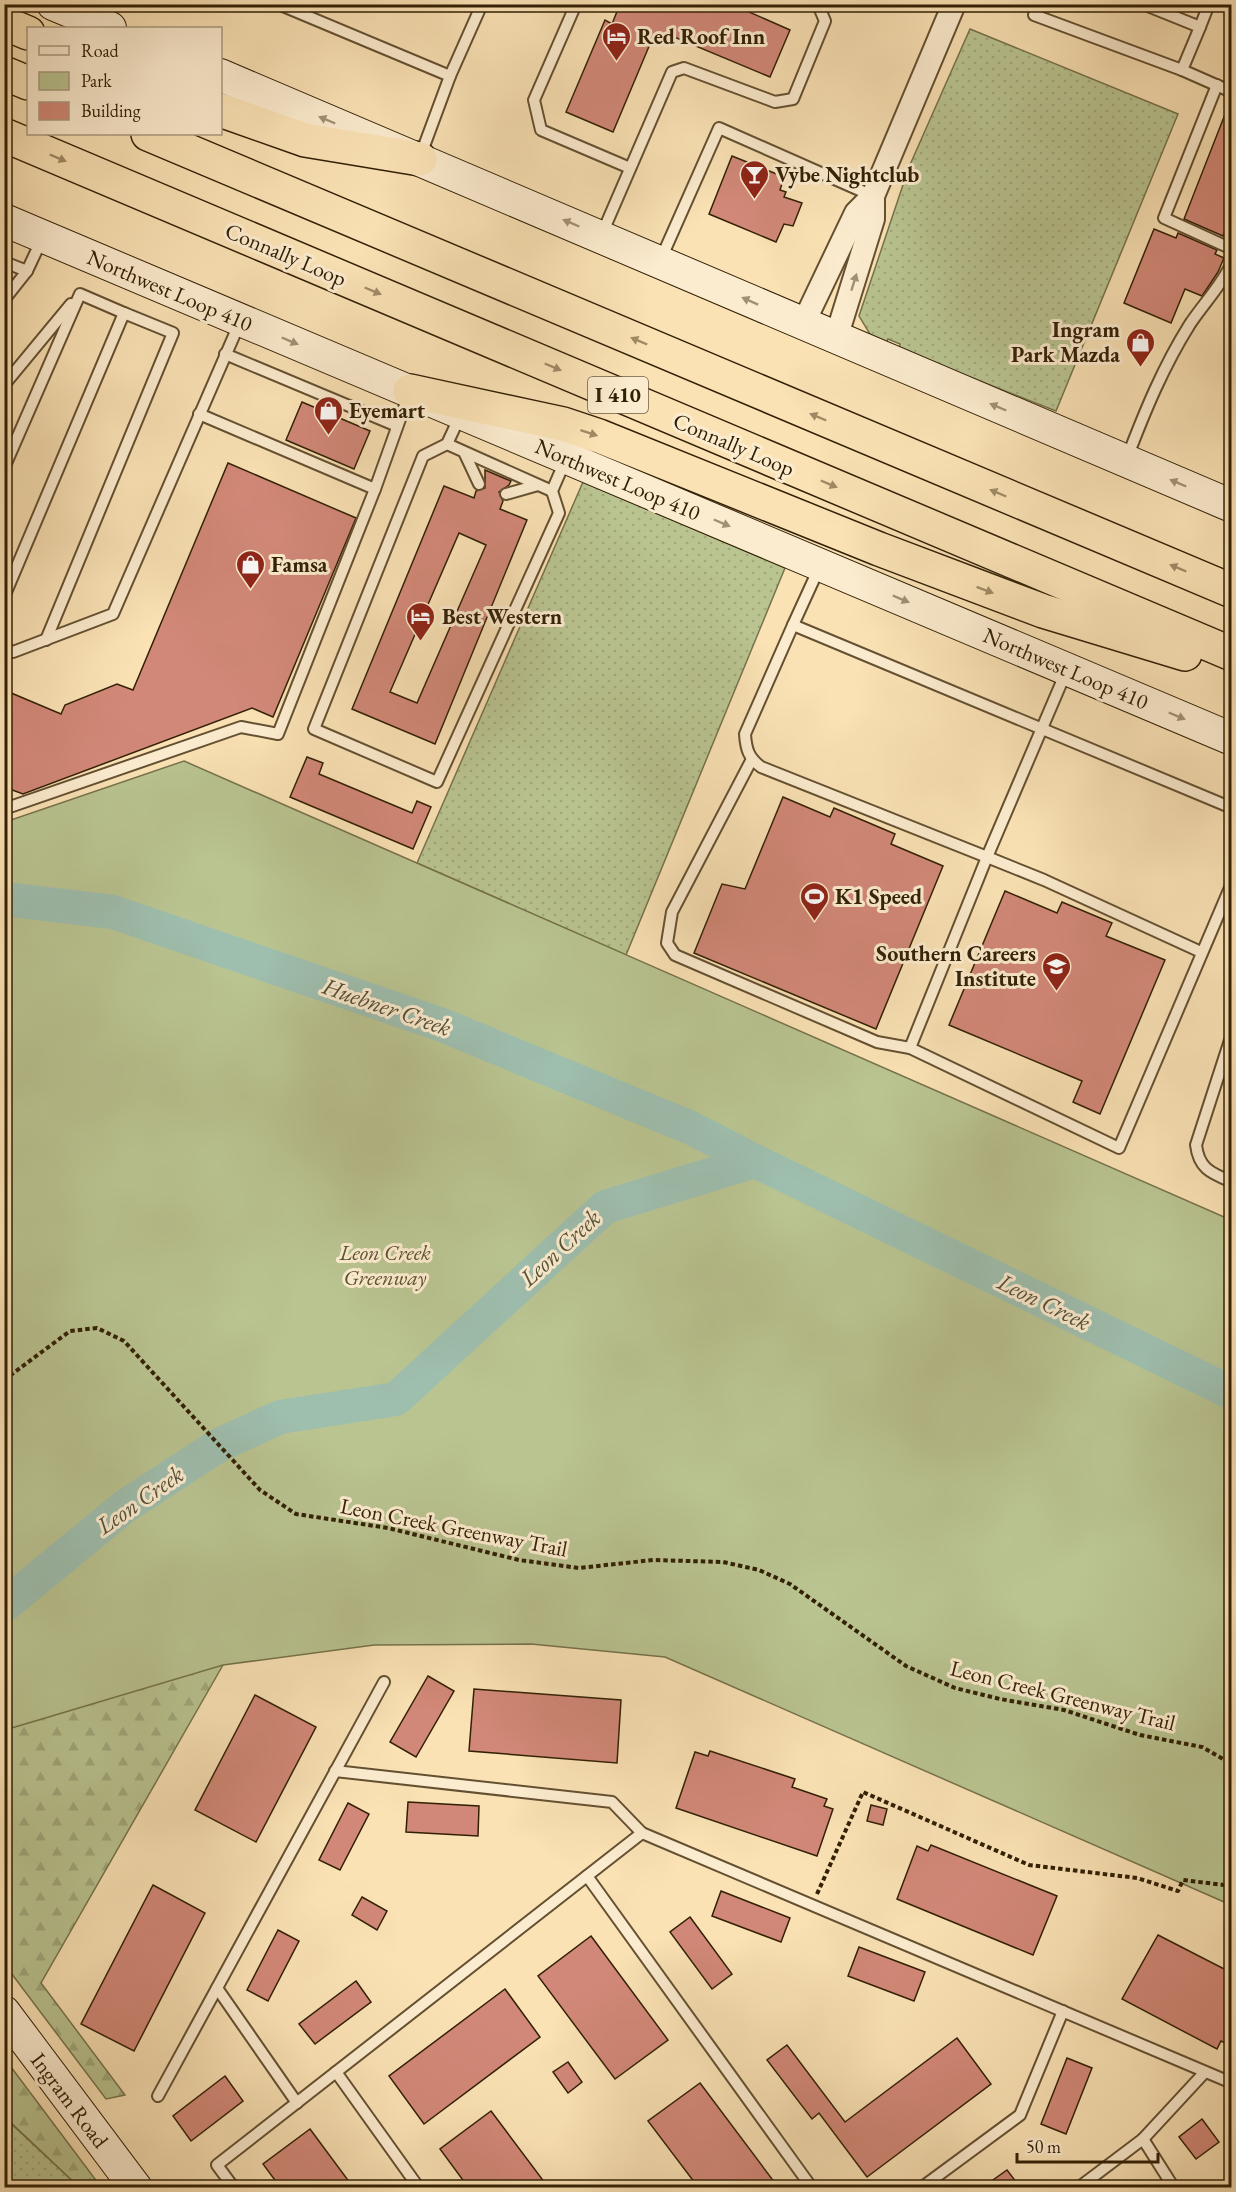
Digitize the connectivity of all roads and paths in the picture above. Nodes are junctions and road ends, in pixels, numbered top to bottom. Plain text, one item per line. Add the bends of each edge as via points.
1 (278, 4) edge
2 (482, 4) edge
3 (576, 4) edge
4 (813, 4) edge
5 (1038, 4) edge
6 (1143, 4) edge
7 (1209, 4) edge
8 (953, 5) edge
9 (59, 6) edge
10 (4, 23) edge
11 (108, 27) edge
12 (1200, 27) junction
13 (27, 33) edge
14 (1182, 70) junction
15 (4, 73) edge
16 (222, 76) edge
17 (450, 76) junction
18 (27, 83) edge
19 (1217, 85) junction
20 (1232, 92) edge
21 (222, 111) edge
22 (4, 135) edge
23 (150, 135) edge
24 (420, 159) junction
25 (630, 168) junction
26 (873, 196) junction
27 (4, 220) edge
28 (43, 236) junction
29 (600, 236) junction
30 (1232, 249) edge
31 (4, 261) edge
32 (660, 261) junction
33 (1232, 263) edge
34 (27, 271) junction
35 (80, 294) junction
36 (4, 300) edge
37 (124, 313) junction
38 (242, 320) junction
39 (803, 324) junction
40 (836, 338) junction
41 (225, 354) junction
42 (4, 385) edge
43 (410, 391) junction
44 (199, 414) junction
45 (461, 414) junction
46 (397, 426) junction
47 (447, 444) junction
48 (464, 452) junction
49 (567, 458) junction
50 (1126, 461) junction
51 (4, 468) edge
52 (479, 484) dead end
53 (538, 485) junction
54 (375, 489) junction
55 (552, 491) junction
56 (506, 494) dead end
57 (1232, 506) edge
58 (820, 564) junction
59 (1232, 591) edge
60 (4, 597) edge
61 (793, 625) junction
62 (46, 640) junction
63 (4, 649) edge
64 (1232, 654) edge
65 (1232, 668) edge
66 (1067, 669) junction
67 (1042, 730) junction
68 (1232, 739) edge
69 (752, 759) junction
70 (1232, 808) edge
71 (4, 809) edge
72 (987, 857) junction
73 (1232, 883) edge
74 (1201, 952) junction
75 (1232, 1034) edge
76 (910, 1048) junction
77 (1232, 1182) edge
78 (4, 1380) edge
79 (384, 1682) dead end
80 (1232, 1764) edge
81 (336, 1771) junction
82 (642, 1833) junction
83 (587, 1876) junction
84 (1232, 1886) edge
85 (812, 1905) junction
86 (217, 1988) junction
87 (1063, 2011) junction
88 (4, 2012) edge
89 (336, 2072) junction
90 (1205, 2072) junction
91 (1232, 2083) edge
92 (158, 2096) dead end
93 (297, 2103) junction
94 (1143, 2139) junction
95 (136, 2187) edge
96 (234, 2187) edge
97 (419, 2187) edge
98 (812, 2187) edge
99 (921, 2187) edge
100 (1078, 2187) edge
101 (1174, 2187) edge

1 - 17 lane
2 - 17 lane
3 - 25 lane via 534,100 541,129
4 - 25 lane via 819,7 825,21 793,99 775,102 684,68 672,72
5 - 14 lane via 1034,15
6 - 12 lane
7 - 12 lane
8 - 26 street
9 - 11 main road
10 - 13 highway
12 - 14 lane
14 - 19 lane
15 - 18 highway
24 -> 16 main road
17 - 24 lane
19 - 20 lane
19 - 30 lane via 1164,218
21 - 24 highway via 305,140
22 -> 64 highway, Connally Loop / I 410
59 -> 23 highway, I 410
29 -> 24 main road
25 - 29 lane
26 - 32 lane via 718,128
26 - 39 street via 856,213
40 -> 26 street via 873,219
27 - 28 main road, Northwest Loop 410
28 - 34 lane
28 - 38 main road, Northwest Loop 410
29 - 32 main road
31 - 34 lane
39 -> 32 main road
33 - 50 lane via 1157,381
34 - 36 lane
35 - 37 lane
35 - 42 lane
35 - 51 lane
37 - 60 lane
37 - 62 lane via 173,333
38 - 41 lane
38 -> 43 main road, Northwest Loop 410
39 - 40 main road
50 -> 40 main road
41 - 44 lane
41 - 46 lane
43 - 45 main road, Northwest Loop 410
43 - 46 lane
43 -> 65 highway via 563,424 1043,611
44 - 54 lane
44 - 62 lane via 114,614
45 - 47 lane
45 - 49 main road, Northwest Loop 410
46 - 54 lane
47 - 48 lane
47 - 55 lane via 423,456 314,729 436,782 559,513
48 - 52 lane
48 - 53 lane
49 - 55 lane
49 -> 58 main road, Northwest Loop 410
57 -> 50 main road
53 - 55 lane
53 - 56 lane
54 - 71 lane via 278,734 241,727
58 - 61 lane
58 -> 66 main road, Northwest Loop 410
61 - 67 lane
61 - 69 lane via 745,734
62 - 63 lane via 13,652
66 - 67 lane
66 -> 68 main road, Northwest Loop 410
67 - 70 lane
67 - 72 lane
69 - 72 lane via 761,767
69 - 76 lane via 672,912 667,943 675,956 877,1042
72 - 74 lane
72 - 76 lane
73 - 74 lane
74 - 76 lane via 1119,1148
75 - 77 lane via 1196,1145 1197,1156 1206,1171
78 - 80 path, Leon Creek Greenway Trail via 70,1331 97,1328 124,1341 260,1490 296,1514 388,1528 519,1560 579,1568 653,1560 723,1562 759,1570 790,1584 906,1666 955,1688 1064,1710 1140,1734 1202,1747
79 - 81 lane
81 - 82 lane via 612,1802
81 - 86 lane
82 - 83 lane
82 - 85 lane
83 - 89 lane
83 - 98 lane
84 - 85 path via 1183,1880 1178,1891 1137,1878 1029,1865 863,1792
85 - 87 lane
86 - 92 lane
86 - 93 lane
87 - 90 lane
87 - 99 lane via 1020,2115
88 - 95 main road, Ingram Road
89 - 93 lane
89 - 97 lane
90 - 91 lane
90 - 94 lane
93 - 96 lane via 218,2164
94 - 100 lane
94 - 101 lane

